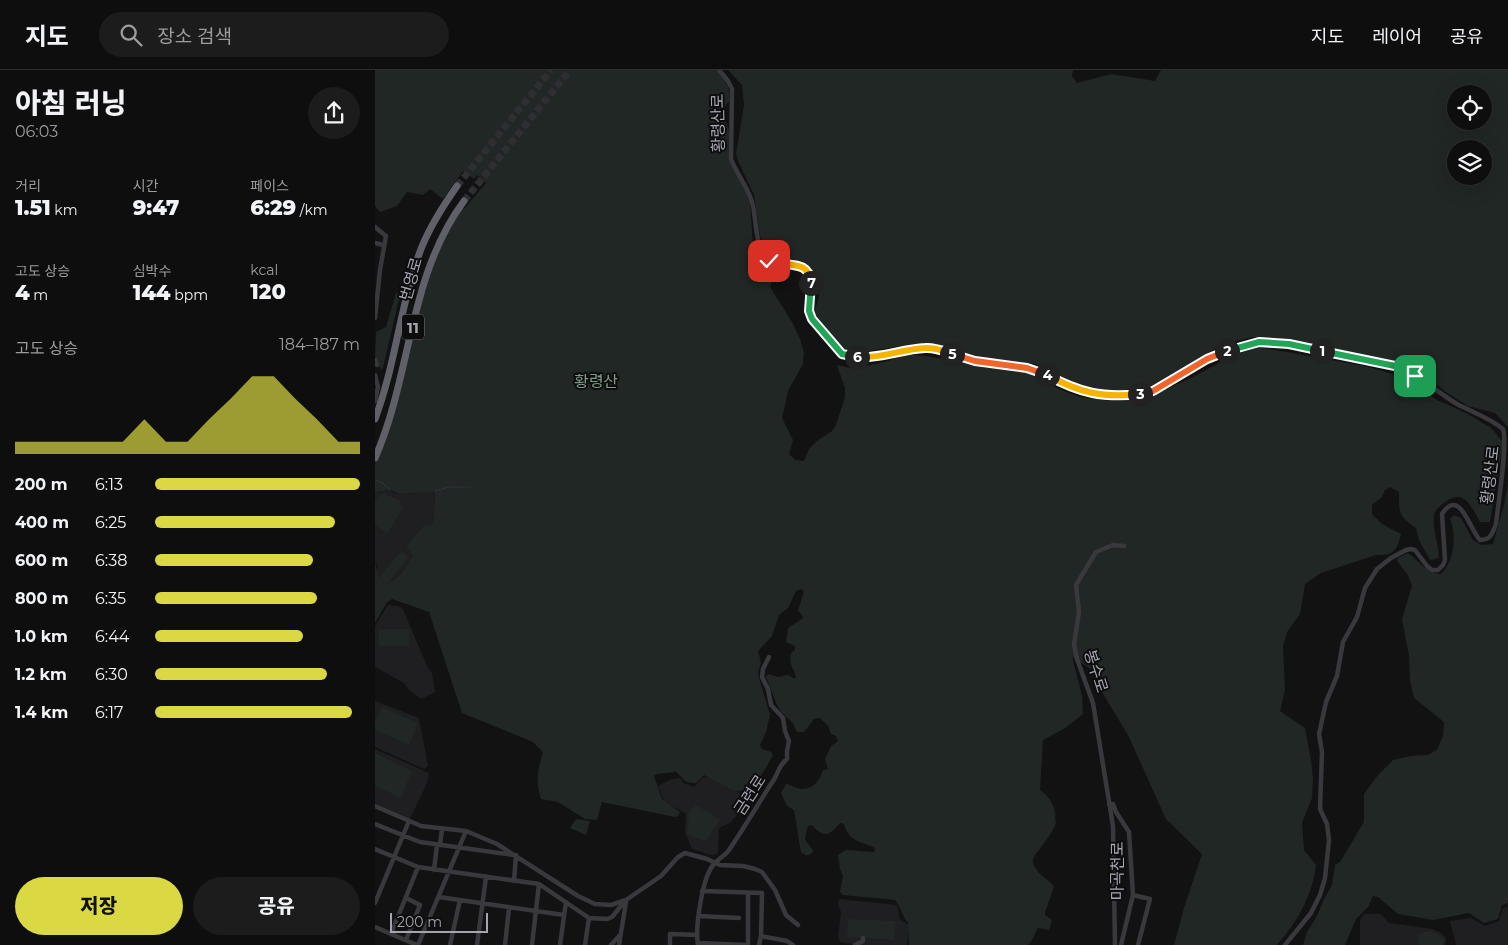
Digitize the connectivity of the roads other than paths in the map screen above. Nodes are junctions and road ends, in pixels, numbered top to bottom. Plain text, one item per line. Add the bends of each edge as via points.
1 (719, 70) edge
2 (457, 186) tunnel mouth
3 (464, 201) tunnel mouth
4 (375, 227) edge
5 (375, 243) edge
6 (383, 245) junction
7 (377, 269) edge
8 (376, 300) edge
9 (375, 318) edge
10 (375, 360) edge
11 (377, 365) dead end
12 (375, 375) edge
13 (375, 400) edge
14 (375, 419) edge
15 (375, 458) edge
16 (1125, 546) dead end
17 (769, 657) dead end
18 (1109, 804) junction
19 (375, 806) edge
20 (409, 821) junction
21 (375, 824) edge
22 (441, 829) junction
23 (466, 832) junction
24 (403, 836) junction
25 (439, 845) junction
26 (459, 847) junction
27 (375, 849) edge
28 (516, 856) junction
29 (394, 857) junction
30 (715, 863) junction
31 (418, 867) junction
32 (434, 870) junction
33 (449, 872) junction
34 (486, 877) junction
35 (514, 880) junction
36 (539, 884) junction
37 (703, 891) junction
38 (748, 892) junction
39 (1133, 895) junction
40 (439, 897) junction
41 (406, 898) junction
42 (461, 900) junction
43 (626, 900) junction
44 (375, 902) edge
45 (565, 902) junction
46 (482, 904) junction
47 (509, 908) junction
48 (536, 912) junction
49 (564, 915) junction
50 (699, 916) junction
51 (589, 918) junction
52 (739, 918) dead end
53 (798, 925) dead end
54 (375, 927) edge
55 (391, 934) junction
56 (621, 935) junction
57 (697, 935) junction
58 (761, 936) junction
59 (863, 938) dead end
60 (406, 940) junction
61 (698, 944) edge
62 (417, 945) edge
63 (450, 945) edge
64 (477, 945) edge
65 (505, 945) edge
66 (532, 945) edge
67 (560, 945) edge
68 (585, 945) edge
69 (611, 945) edge
70 (619, 945) edge
71 (670, 945) edge
72 (747, 945) edge
73 (759, 945) edge
74 (793, 945) edge
75 (855, 945) edge
76 (1115, 945) edge
77 (1121, 945) edge
78 (1138, 945) edge
79 (1285, 945) edge

1 - 79 street, 황령산로 via 732,89 731,159 753,203 763,256 776,264 805,268 811,281 809,311 812,319 842,354 862,358 936,348 975,361 1027,368 1082,392 1102,395 1153,391 1207,359 1259,342 1289,344 1395,366 1505,432 1506,453 1496,524 1491,536 1480,540 1462,509 1451,505 1442,514 1445,560 1438,570 1427,566 1415,550 1406,550 1377,569 1365,588 1357,616 1343,642 1337,676 1326,702 1319,734 1322,752 1320,810 1327,824 1329,840 1325,878 1311,913
2 - 14 highway, 번영로 / 11 via 433,222 417,259
3 - 15 highway, 번영로 / 11 via 442,235 426,273 394,405
4 - 6 street via 386,236
5 - 6 street
6 - 7 street
7 - 8 street
8 - 9 street
10 - 11 street
12 - 13 street via 378,387
16 - 18 street, 봉수로 via 1113,545 1096,552 1076,585 1079,612 1074,644 1093,703
17 - 30 street, 금련로 via 763,678 771,705 783,718 789,741 787,759 780,765 777,777 728,853
18 - 39 street, 마곡천로 via 1113,804 1129,832
18 - 76 street, 봉수로 via 1115,856
19 - 20 street
20 - 22 street
20 - 24 street
21 - 24 street
22 - 23 street
22 - 25 street
23 - 26 street
23 - 28 street via 497,844
24 - 25 street
24 - 29 street
25 - 26 street
25 - 32 street
26 - 28 street
26 - 33 street
27 - 29 street
28 - 35 street
28 - 43 street via 584,900 603,905
29 - 31 street
29 - 44 street
30 - 37 street, 금련로
30 - 43 street via 685,853 661,876
30 - 53 street via 762,872 787,915
31 - 32 street
31 - 41 street
32 - 33 street
33 - 34 street
33 - 40 street
34 - 35 street
34 - 46 street
35 - 36 street
36 - 45 street
36 - 48 street
37 - 38 street
37 - 50 street, 금련로
38 - 58 street via 762,893
38 - 72 street
39 - 77 street, 마곡천로
39 - 78 street via 1150,899
40 - 42 street
40 - 62 street
41 - 55 street
41 - 60 street via 420,905
42 - 46 street
42 - 63 street
43 - 51 street via 607,919
43 - 56 street
45 - 49 street
45 - 51 street
46 - 47 street
46 - 64 street
47 - 48 street
47 - 65 street
48 - 49 street
48 - 66 street
49 - 67 street
50 - 52 street
50 - 57 street, 금련로
51 - 68 street
54 - 55 street
55 - 60 street
56 - 69 street
56 - 70 street
57 - 61 street, 금련로
57 - 71 street via 670,934
58 - 73 street
58 - 74 street
59 - 75 street
60 - 62 street
61 - 72 street

